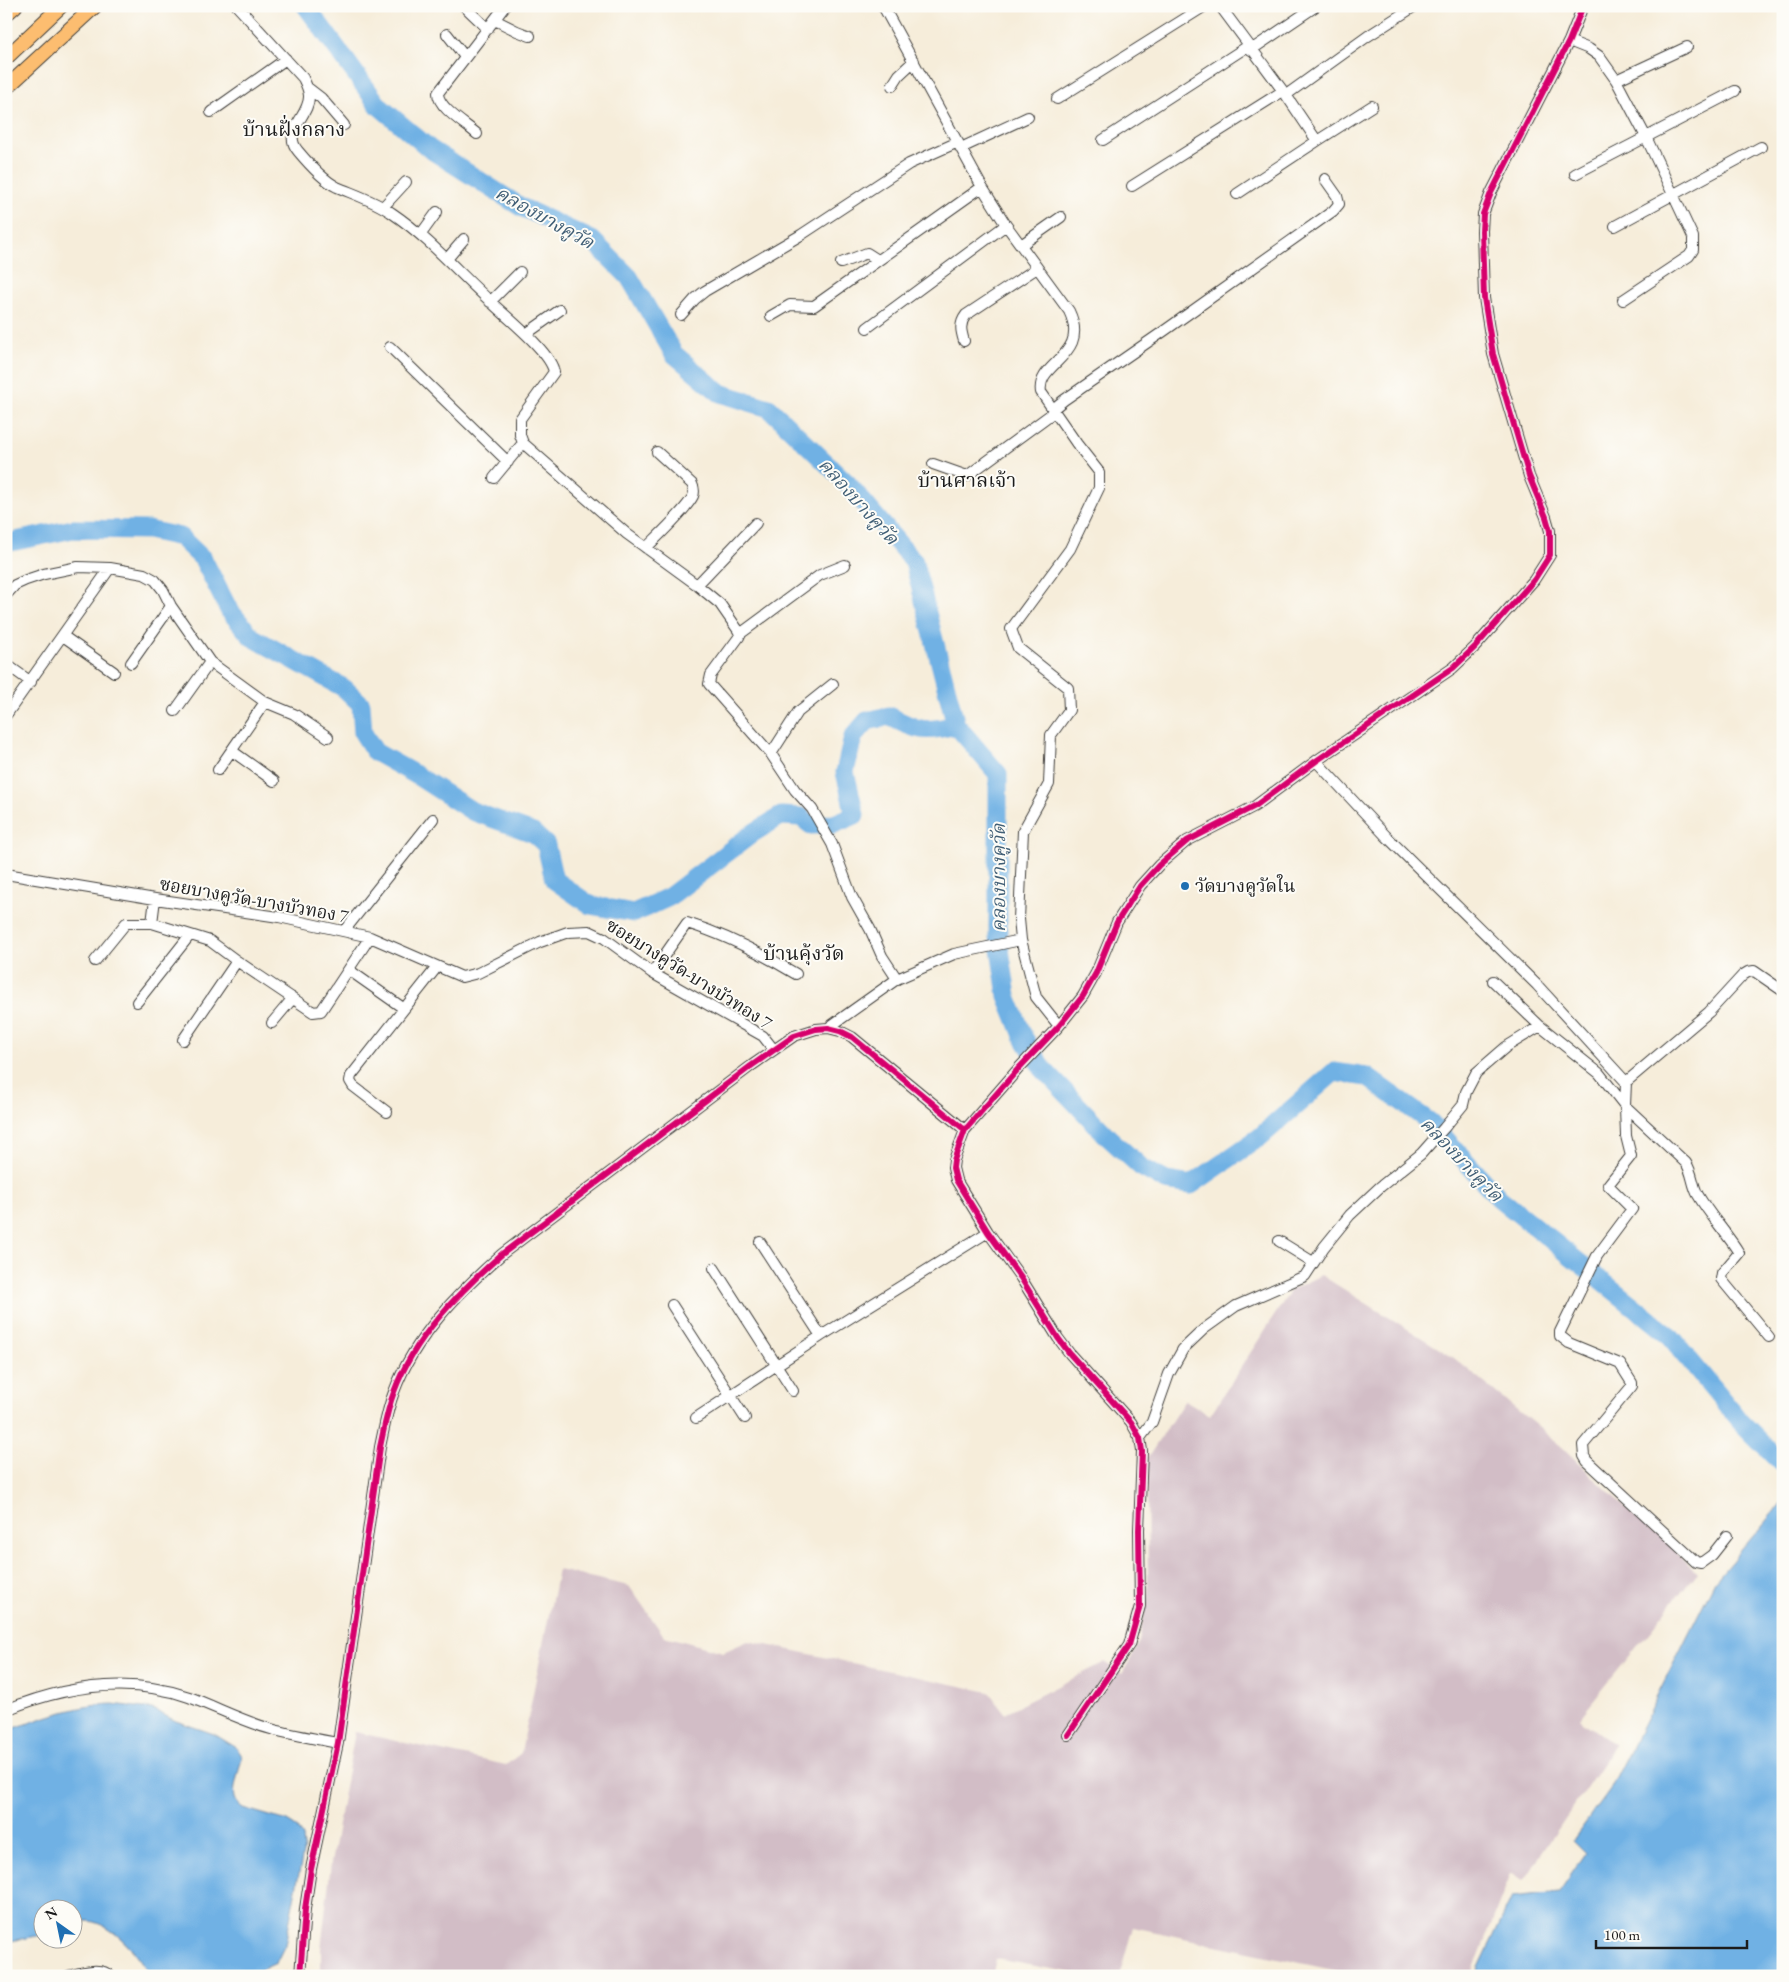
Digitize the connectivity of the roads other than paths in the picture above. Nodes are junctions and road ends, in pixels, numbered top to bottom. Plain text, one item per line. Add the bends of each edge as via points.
1 (15, 6) edge
2 (61, 6) edge
3 (95, 6) edge
4 (237, 6) edge
5 (464, 6) edge
6 (505, 6) edge
7 (884, 6) edge
8 (1205, 6) edge
9 (1220, 6) edge
10 (1316, 6) edge
11 (1415, 6) edge
12 (1584, 6) edge
13 (6, 14) edge
14 (495, 20) junction
15 (488, 29) junction
16 (447, 34) dead end
17 (530, 36) dead end
18 (1568, 41) junction
19 (1686, 47) dead end
20 (1250, 48) junction
21 (6, 58) edge
22 (465, 58) junction
23 (286, 59) junction
24 (914, 62) junction
25 (1616, 80) junction
26 (892, 86) dead end
27 (6, 88) edge
28 (308, 88) junction
29 (1735, 91) dead end
30 (1284, 93) junction
31 (1057, 99) dead end
32 (1372, 106) dead end
33 (211, 112) dead end
34 (1028, 118) dead end
35 (344, 125) dead end
36 (477, 134) dead end
37 (1646, 137) junction
38 (1104, 140) dead end
39 (1318, 141) junction
40 (959, 145) junction
41 (1761, 147) dead end
42 (1575, 174) dead end
43 (1325, 179) dead end
44 (406, 182) dead end
45 (1132, 186) dead end
46 (982, 187) junction
47 (1237, 194) dead end
48 (1674, 195) junction
49 (383, 208) junction
50 (437, 212) dead end
51 (1061, 216) dead end
52 (1006, 225) junction
53 (1615, 226) dead end
54 (420, 234) junction
55 (464, 239) dead end
56 (1021, 245) junction
57 (447, 259) junction
58 (878, 260) junction
59 (841, 263) dead end
60 (1037, 268) junction
61 (520, 272) dead end
62 (1623, 300) dead end
63 (490, 302) junction
64 (560, 310) dead end
65 (682, 315) dead end
66 (771, 316) dead end
67 (867, 328) dead end
68 (526, 334) junction
69 (964, 341) dead end
70 (390, 347) dead end
71 (1053, 410) junction
72 (523, 443) junction
73 (657, 452) dead end
74 (508, 462) junction
75 (933, 464) dead end
76 (494, 478) dead end
77 (756, 523) dead end
78 (646, 548) junction
79 (845, 564) dead end
80 (110, 568) junction
81 (697, 585) junction
82 (6, 595) edge
83 (171, 606) junction
84 (740, 634) junction
85 (63, 636) junction
86 (210, 662) junction
87 (130, 663) dead end
88 (6, 664) edge
89 (114, 672) dead end
90 (31, 682) junction
91 (833, 684) dead end
92 (265, 702) junction
93 (175, 711) dead end
94 (6, 715) edge
95 (328, 737) dead end
96 (232, 751) junction
97 (772, 754) junction
98 (1316, 761) junction
99 (218, 770) dead end
100 (274, 781) dead end
101 (433, 819) dead end
102 (6, 874) edge
103 (155, 899) junction
104 (152, 923) junction
105 (344, 931) junction
106 (190, 934) junction
107 (370, 937) junction
108 (1017, 941) junction
109 (95, 961) dead end
110 (237, 962) junction
111 (437, 967) junction
112 (349, 970) junction
113 (652, 973) junction
114 (796, 974) dead end
115 (897, 979) junction
116 (1493, 981) dead end
117 (1783, 991) edge
118 (293, 998) junction
119 (137, 1002) dead end
120 (403, 1008) junction
121 (272, 1023) dead end
122 (1059, 1026) junction
123 (1540, 1026) junction
124 (828, 1028) junction
125 (183, 1040) dead end
126 (774, 1050) junction
127 (1626, 1082) junction
128 (1625, 1106) junction
129 (387, 1112) dead end
130 (965, 1130) junction
131 (988, 1232) junction
132 (1279, 1241) dead end
133 (760, 1242) dead end
134 (1313, 1262) junction
135 (714, 1268) dead end
136 (672, 1304) dead end
137 (821, 1336) junction
138 (1769, 1337) dead end
139 (777, 1365) junction
140 (793, 1390) dead end
141 (730, 1395) junction
142 (696, 1418) dead end
143 (745, 1418) dead end
144 (1140, 1438) junction
145 (1727, 1536) dead end
146 (6, 1710) edge
147 (1068, 1735) dead end
148 (338, 1743) junction
149 (68, 1976) edge
150 (110, 1976) edge
151 (300, 1976) edge

1 - 13 main road
2 - 21 main road
3 - 27 main road
4 - 23 street
5 - 15 street
6 - 14 street
7 - 24 street
8 - 31 street
9 - 20 street
10 - 20 street
11 - 30 street
12 - 18 street
14 - 15 street
14 - 17 street
15 - 22 street
16 - 22 street
18 - 25 street via 1599,56
18 - 98 street via 1491,193 1482,231 1484,298 1493,354 1529,476 1548,524 1550,555 1534,580 1453,668
19 - 25 street
20 - 30 street
20 - 38 street
22 - 36 street via 438,96 444,107
23 - 28 street
23 - 33 street
24 - 26 street
24 - 40 street
25 - 37 street
28 - 35 street
28 - 49 street via 309,102 292,134 294,146 327,180
29 - 37 street
30 - 39 street
30 - 45 street
32 - 39 street
34 - 40 street
37 - 42 street
37 - 48 street
39 - 47 street
40 - 46 street
40 - 65 street via 909,164 801,236 705,290
41 - 48 street
43 - 71 street via 1337,196 1338,208
44 - 49 street
46 - 52 street
46 - 58 street
48 - 53 street
48 - 62 street via 1693,237 1693,250 1689,256
49 - 54 street
50 - 54 street
51 - 56 street
52 - 56 street
52 - 67 street
54 - 57 street
55 - 57 street
56 - 60 street
57 - 63 street
58 - 59 street via 867,253
58 - 66 street via 814,306 790,305
60 - 69 street via 966,315 961,321
60 - 71 street via 1069,311 1075,332 1068,351 1050,370 1040,387
61 - 63 street
63 - 68 street
64 - 68 street
68 - 72 street via 552,364 554,372 520,419
70 - 74 street
71 - 75 street via 967,476
71 - 108 street via 1099,472 1099,488 1070,549 1012,630 1018,648 1068,688 1069,710 1051,735 1049,784 1023,831
72 - 74 street
72 - 78 street
73 - 78 street via 692,484 694,491 684,507
74 - 76 street
77 - 81 street
78 - 81 street
79 - 84 street via 820,574
80 - 82 street via 78,568 44,574 15,585
80 - 83 street via 144,574 155,580
80 - 85 street
81 - 84 street via 720,604
83 - 86 street
83 - 87 street
84 - 97 street via 711,675 709,684
85 - 89 street
85 - 90 street
86 - 92 street
86 - 93 street
88 - 90 street
90 - 94 street
91 - 97 street via 798,712
92 - 95 street via 294,714
92 - 96 street
96 - 99 street
96 - 100 street
97 - 115 street via 795,790 812,809 832,844 852,897
98 - 122 street via 1255,806 1187,841 1159,865 1129,902 1096,973 1083,996
98 - 127 street via 1386,836 1537,985
101 - 105 street
102 - 103 street, ซอยบางคูวัด-บางบัวทอง 7
103 - 104 street
103 - 105 street, ซอยบางคูวัด-บางบัวทอง 7 via 279,917
104 - 106 street
104 - 109 street via 126,923
105 - 107 street, ซอยบางคูวัด-บางบัวทอง 7
106 - 110 street via 210,941
106 - 119 street
107 - 111 street, ซอยบางคูวัด-บางบัวทอง 7
107 - 112 street
108 - 115 street via 954,954
108 - 122 street via 1036,997
110 - 118 street
110 - 125 street
111 - 113 street, ซอยบางคูวัด-บางบัวทอง 7 via 462,977 478,973 540,942 568,932 590,932 604,938
111 - 120 street
112 - 118 street via 321,1011 313,1012
112 - 120 street
113 - 114 street via 687,923 715,931
113 - 126 street, ซอยบางคูวัด-บางบัวทอง 7 via 763,1036
115 - 124 street
116 - 123 street
117 - 127 street via 1754,971 1748,972 1709,1012
118 - 121 street
120 - 129 street via 350,1081
122 - 130 street
123 - 128 street via 1599,1072
123 - 134 street via 1506,1047 1476,1074 1463,1105 1444,1128 1421,1154 1350,1215
124 - 126 street via 794,1036
124 - 130 street via 840,1031 865,1046
126 - 148 street via 502,1254 445,1311 407,1364 394,1391 380,1447
127 - 128 street
128 - 138 street via 1691,1170 1701,1199 1739,1253 1721,1279
128 - 145 street via 1626,1136 1631,1156 1608,1185 1632,1210 1597,1256 1560,1336 1569,1343 1620,1364 1632,1382 1631,1388 1583,1445 1583,1452 1587,1461 1696,1562 1701,1563 1712,1555
130 - 131 street via 953,1168 956,1180
131 - 137 street
131 - 144 street via 1064,1346 1132,1422
132 - 134 street
133 - 137 street
134 - 144 street via 1306,1276 1236,1306 1183,1349 1169,1374 1152,1422
135 - 139 street
136 - 141 street
137 - 139 street
139 - 140 street
139 - 141 street
141 - 142 street
141 - 143 street
144 - 147 street via 1140,1606 1129,1645
146 - 148 street via 75,1689 132,1684 171,1691 271,1730
148 - 151 street via 311,1869
149 - 150 street via 100,1971 106,1971

